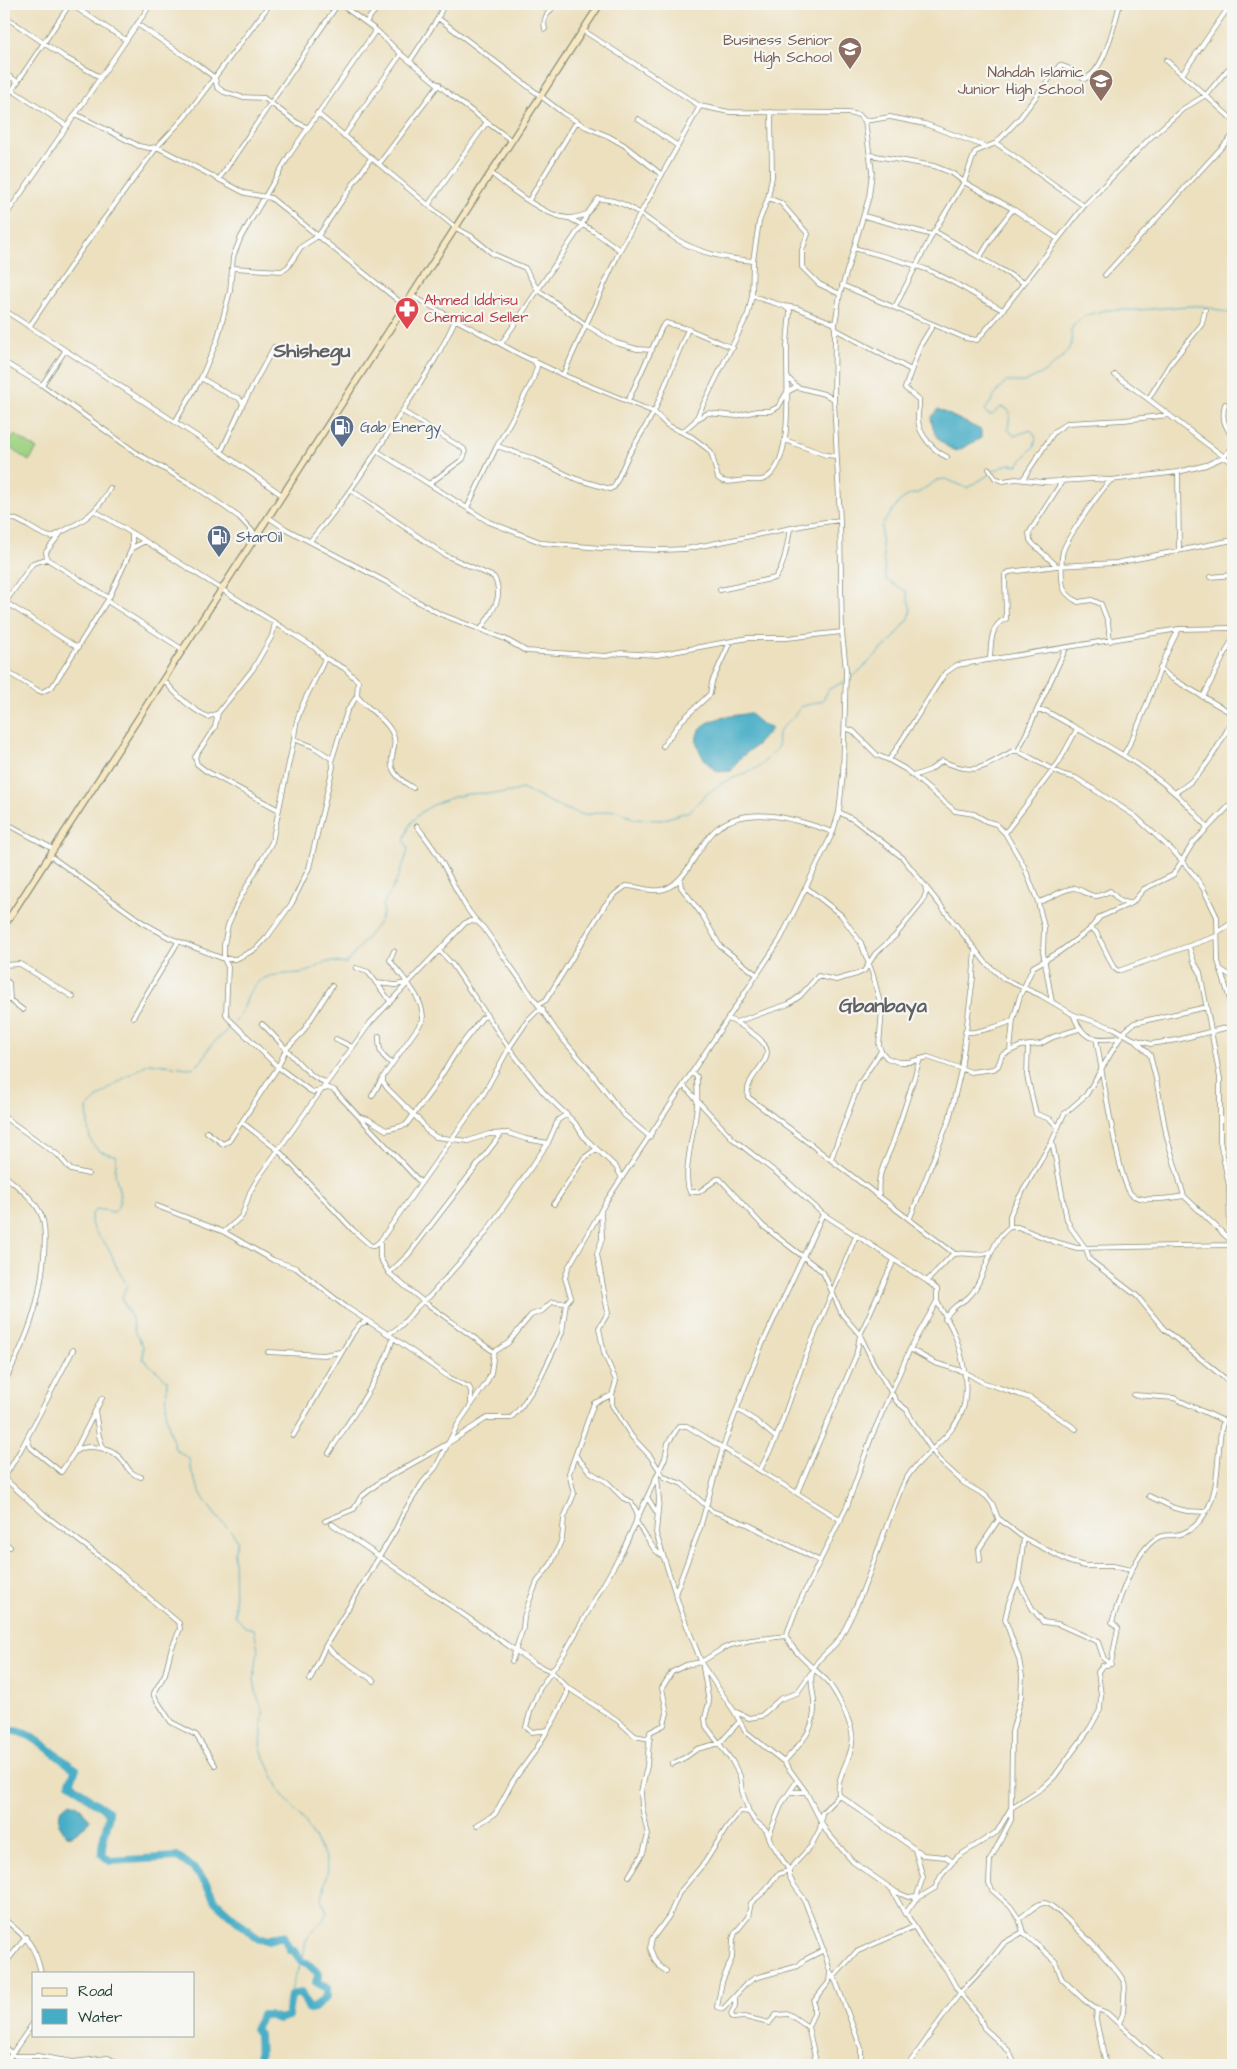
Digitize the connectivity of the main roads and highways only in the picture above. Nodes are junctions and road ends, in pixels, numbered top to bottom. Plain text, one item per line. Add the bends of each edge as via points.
1 (600, 4) edge
2 (4, 926) edge

1 - 2 main road

